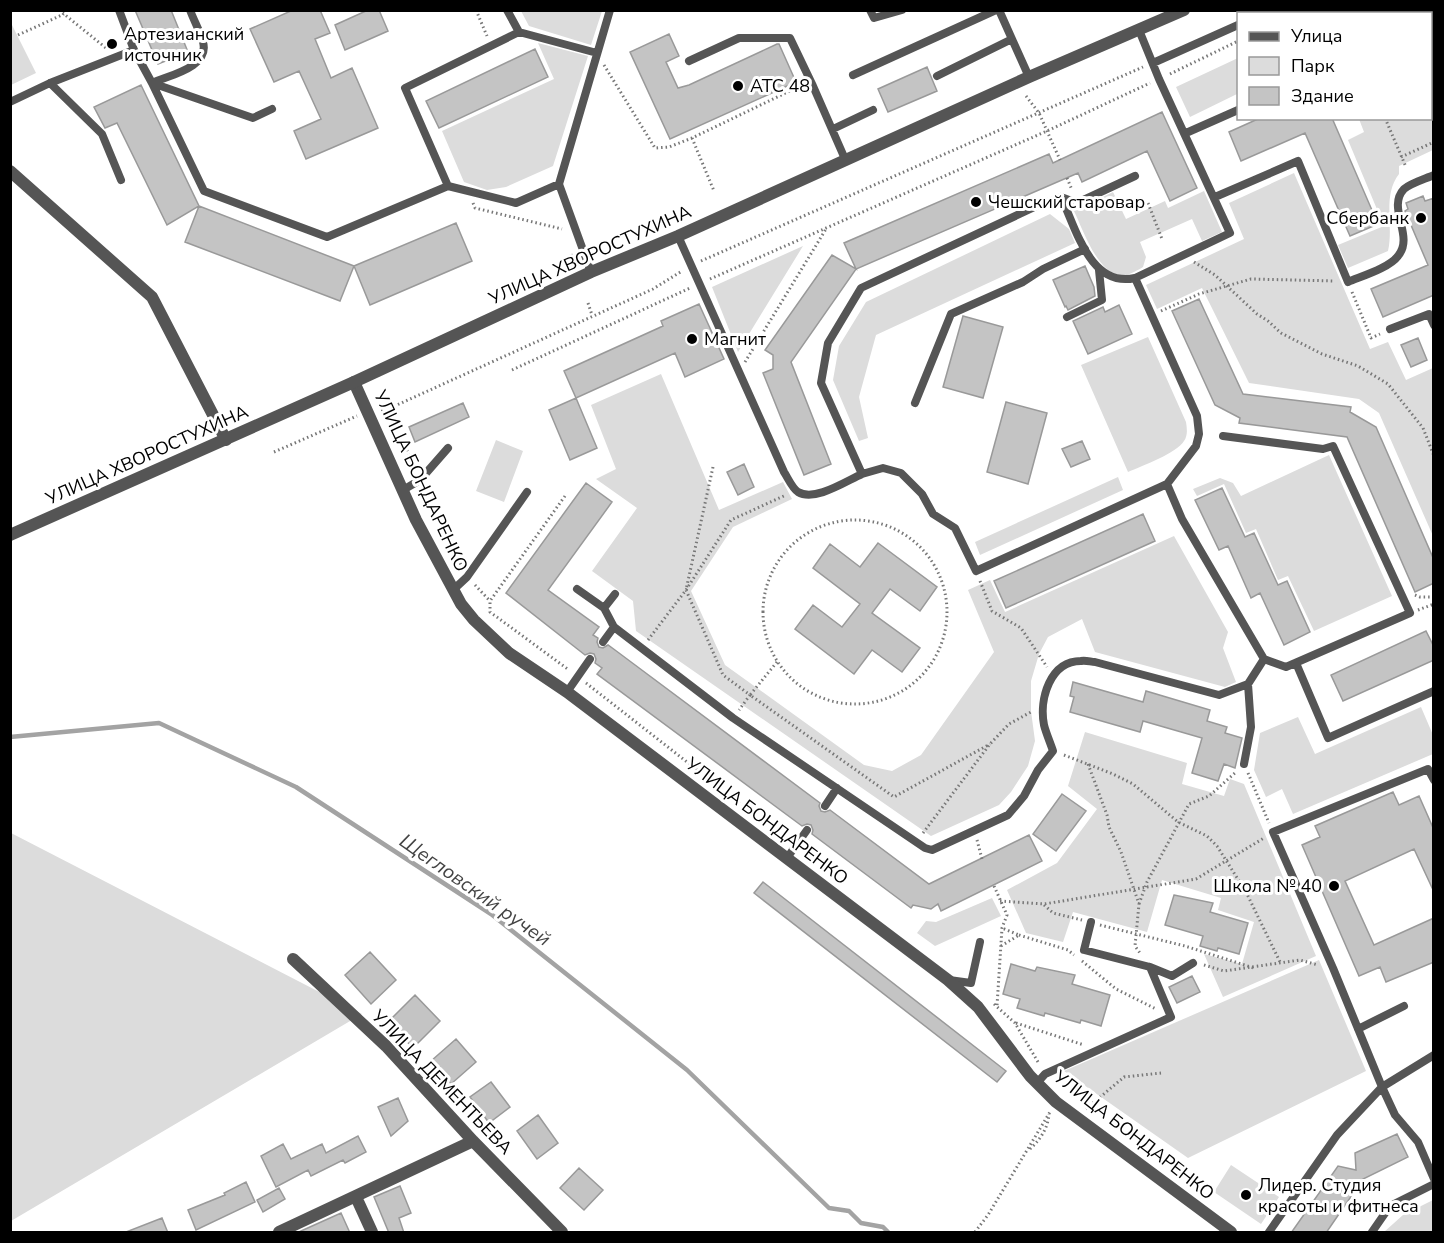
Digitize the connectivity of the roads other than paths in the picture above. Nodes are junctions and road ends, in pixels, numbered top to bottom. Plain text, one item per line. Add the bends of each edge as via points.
1 (119, 10) edge
2 (190, 10) edge
3 (507, 10) edge
4 (609, 10) edge
5 (870, 10) edge
6 (902, 10) edge
7 (997, 10) edge
8 (1184, 10) edge
9 (1237, 26) edge
10 (1139, 30) junction
11 (519, 32) junction
12 (1012, 39) junction
13 (134, 50) junction
14 (597, 52) junction
15 (690, 61) dead end
16 (1153, 63) junction
17 (853, 75) dead end
18 (938, 76) dead end
19 (1029, 77) junction
20 (152, 82) junction
21 (50, 83) junction
22 (10, 102) edge
23 (272, 109) dead end
24 (873, 110) dead end
25 (1237, 111) edge
26 (833, 129) junction
27 (1186, 134) junction
28 (845, 159) junction
29 (10, 171) edge
30 (1434, 175) edge
31 (1135, 176) dead end
32 (121, 180) dead end
33 (559, 184) junction
34 (448, 186) junction
35 (1061, 197) junction
36 (1215, 197) junction
37 (678, 236) junction
38 (1085, 249) junction
39 (1099, 270) junction
40 (591, 272) junction
41 (1135, 278) junction
42 (1067, 317) dead end
43 (1434, 325) edge
44 (1390, 329) road end
45 (354, 382) junction
46 (915, 404) dead end
47 (1223, 436) dead end
48 (225, 440) junction
49 (448, 448) dead end
50 (862, 474) junction
51 (1167, 484) junction
52 (403, 490) junction
53 (527, 492) dead end
54 (10, 535) edge
55 (453, 590) junction
56 (577, 590) dead end
57 (615, 594) dead end
58 (604, 608) junction
59 (614, 627) junction
60 (603, 642) dead end
61 (590, 659) dead end
62 (1264, 659) junction
63 (1296, 663) junction
64 (1248, 684) junction
65 (1434, 691) edge
66 (567, 692) junction
67 (1244, 764) road end
68 (1434, 780) edge
69 (837, 788) junction
70 (825, 806) dead end
71 (807, 830) dead end
72 (787, 858) junction
73 (1091, 922) road end
74 (980, 942) dead end
75 (293, 959) dead end
76 (1193, 963) road end
77 (1150, 967) junction
78 (948, 980) junction
79 (1404, 1006) dead end
80 (1358, 1029) junction
81 (1434, 1055) edge
82 (1037, 1083) junction
83 (1382, 1087) junction
84 (473, 1141) junction
85 (1434, 1179) edge
86 (1434, 1184) edge
87 (356, 1197) junction
88 (279, 1233) edge
89 (372, 1233) edge
90 (562, 1233) edge
91 (1231, 1233) edge
92 (1269, 1233) edge
93 (1372, 1233) edge

1 - 13 lane
2 - 20 lane via 204,44 203,55 198,64
3 - 11 lane
4 - 14 lane
5 - 6 lane via 874,18
7 - 12 lane
7 - 17 lane
8 - 10 street, УЛИЦА ХВОРОСТУХИНА
9 - 16 lane
10 - 16 lane
10 - 19 street, УЛИЦА ХВОРОСТУХИНА
11 - 14 lane
11 - 34 lane via 405,88
12 - 18 lane
12 - 19 lane
13 - 20 lane
13 - 21 lane
14 - 33 lane
15 - 26 lane via 739,38 790,38
16 - 27 lane
19 - 28 street, УЛИЦА ХВОРОСТУХИНА
20 - 23 lane via 253,118
20 - 34 lane via 204,191 327,237
21 - 22 lane
21 - 32 lane via 102,134
24 - 26 lane
25 - 27 lane
26 - 28 lane
27 - 36 lane
28 - 37 street, УЛИЦА ХВОРОСТУХИНА
29 - 48 street via 152,297
30 - 36 lane via 1404,189 1398,199 1404,234 1398,256 1348,282 1298,161
31 - 35 lane via 1077,203
33 - 34 lane via 516,203
33 - 40 lane
35 - 38 lane
35 - 50 lane via 861,288 828,343 821,383
36 - 41 lane via 1230,233
37 - 40 street, УЛИЦА ХВОРОСТУХИНА
37 - 50 lane via 796,491 817,495
38 - 39 lane
38 - 46 lane via 951,314
39 - 41 lane via 1116,279
39 - 42 lane via 1102,300
40 - 45 street, УЛИЦА ХВОРОСТУХИНА
41 - 51 lane via 1197,416 1196,446
43 - 44 lane via 1429,314
45 - 48 street, УЛИЦА ХВОРОСТУХИНА
45 - 52 street, УЛИЦА БОНДАРЕНКО
47 - 63 lane via 1323,449 1333,446 1410,613
48 - 54 street, УЛИЦА ХВОРОСТУХИНА
49 - 52 lane via 420,480
50 - 51 lane via 883,468 901,473 922,494 933,514 955,528 976,571
51 - 62 lane via 1182,519
52 - 55 street, УЛИЦА БОНДАРЕНКО
53 - 55 lane via 467,577
55 - 66 street, УЛИЦА БОНДАРЕНКО via 474,620 509,653
56 - 58 lane
57 - 58 lane
58 - 59 lane
59 - 60 lane
59 - 69 lane via 734,718
61 - 66 lane
62 - 63 lane via 1286,667
62 - 64 lane
63 - 65 lane via 1328,738
64 - 67 lane via 1251,728
64 - 69 lane via 1219,694 1081,660 1069,663 1053,676 1044,695 1044,724 1053,751 1023,796 1008,815 932,850
66 - 72 street, УЛИЦА БОНДАРЕНКО
68 - 80 lane via 1428,769 1273,832
69 - 70 lane
71 - 72 lane
72 - 78 street, УЛИЦА БОНДАРЕНКО
73 - 77 lane via 1084,950
74 - 78 lane via 971,982
75 - 84 street, УЛИЦА ДЕМЕНТЬЕВА via 386,1046
76 - 77 lane via 1172,976
77 - 82 lane via 1172,1017 1097,1049 1046,1074
78 - 82 street, УЛИЦА БОНДАРЕНКО via 978,1007
79 - 80 lane
80 - 83 lane
81 - 83 lane
82 - 91 street, УЛИЦА БОНДАРЕНКО via 1056,1102
83 - 85 lane via 1395,1115 1418,1142
83 - 92 lane via 1337,1135
84 - 87 street
84 - 90 street, УЛИЦА ДЕМЕНТЬЕВА
86 - 93 lane via 1390,1206
87 - 88 street
87 - 89 street

